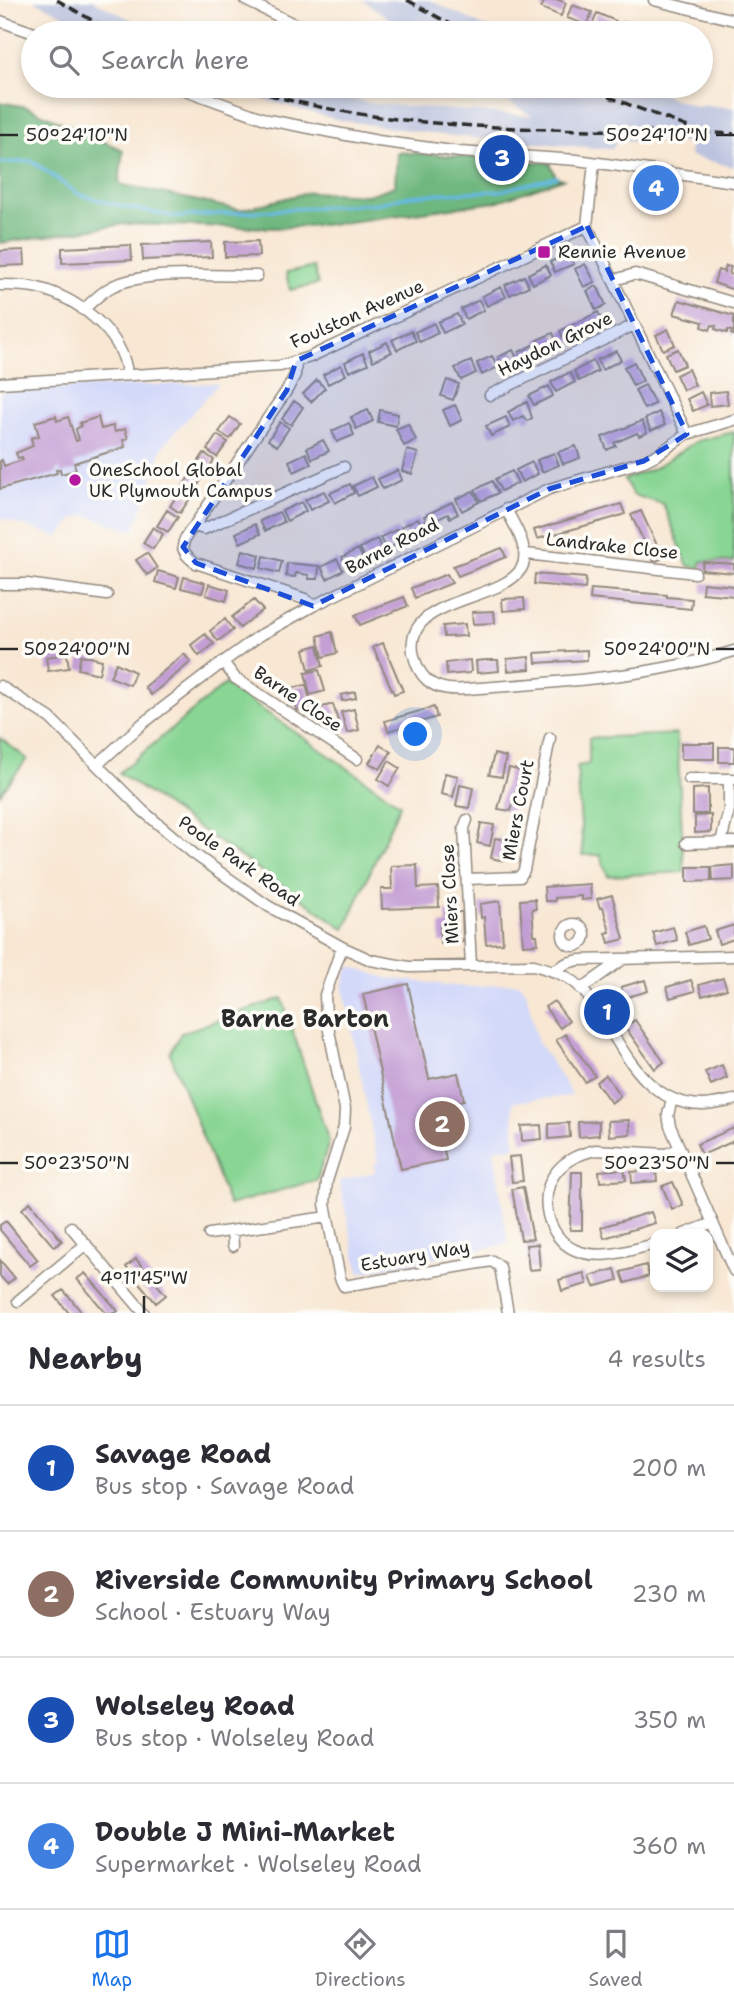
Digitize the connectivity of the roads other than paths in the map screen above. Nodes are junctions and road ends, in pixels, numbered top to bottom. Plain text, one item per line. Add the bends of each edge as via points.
1 (245, 0) edge
2 (654, 0) edge
3 (734, 20) edge
4 (0, 21) edge
5 (288, 21) edge
6 (21, 28) edge
7 (206, 98) edge
8 (594, 163) junction
9 (734, 181) edge
10 (587, 226) junction
11 (257, 276) dead end
12 (614, 279) junction
13 (0, 285) edge
14 (734, 303) edge
15 (83, 310) junction
16 (634, 325) junction
17 (296, 361) junction
18 (127, 374) junction
19 (0, 383) edge
20 (490, 395) dead end
21 (734, 420) edge
22 (687, 433) junction
23 (344, 467) dead end
24 (506, 509) junction
25 (194, 527) junction
26 (526, 554) junction
27 (695, 573) dead end
28 (0, 584) edge
29 (107, 595) dead end
30 (313, 606) junction
31 (734, 651) edge
32 (223, 662) junction
33 (0, 686) edge
34 (550, 738) dead end
35 (357, 759) dead end
36 (98, 764) junction
37 (689, 779) dead end
38 (732, 779) edge
39 (467, 820) dead end
40 (721, 842) junction
41 (734, 842) edge
42 (685, 843) dead end
43 (467, 879) junction
44 (583, 943) dead end
45 (342, 947) junction
46 (734, 956) edge
47 (605, 959) junction
48 (622, 960) junction
49 (471, 966) junction
50 (554, 971) junction
51 (581, 989) junction
52 (672, 1099) junction
53 (734, 1100) edge
54 (679, 1149) junction
55 (327, 1217) junction
56 (713, 1223) junction
57 (71, 1227) dead end
58 (697, 1229) edge
59 (232, 1231) junction
60 (209, 1234) dead end
61 (86, 1244) junction
62 (650, 1245) edge
63 (233, 1246) dead end
64 (734, 1271) edge
65 (18, 1301) dead end
66 (144, 1313) edge
67 (508, 1313) edge

1 - 5 street
2 - 3 street
4 - 6 street
7 - 8 street via 268,121 378,141
8 - 9 street
8 - 10 street
10 - 12 street
10 - 17 street, Foulston Avenue
11 - 15 street via 135,280 115,285
12 - 14 street via 635,274
12 - 16 street
13 - 15 street via 38,288
15 - 18 street via 115,339 126,360
16 - 20 street, Haydon Grove
16 - 22 street
17 - 18 street, Foulston Avenue via 251,369
17 - 25 street via 286,390
18 - 19 street, Foulston Avenue
21 - 22 street, Barne Road
22 - 24 street, Barne Road via 644,461 549,489
23 - 25 street via 204,529
24 - 26 street
24 - 30 street, Barne Road
25 - 30 street via 184,537 183,547 196,563 305,599
26 - 27 street, Landrake Close
26 - 31 street via 523,566 509,580 435,612 418,626 412,649 426,680 449,690 601,680
28 - 29 street
30 - 32 street, Barne Road
32 - 35 street, Barne Close via 235,678
32 - 36 street, Barne Road
33 - 36 street via 50,718
34 - 43 street, Miers Court via 520,877
36 - 45 street, Poole Park Road via 143,811 194,854 268,906
37 - 38 street
38 - 40 street
39 - 43 street, Miers Close
40 - 41 street
40 - 42 street
43 - 49 street, Miers Close
44 - 47 street
45 - 49 street, Poole Park Road via 370,960 409,967
45 - 55 street, Estuary Way via 325,995 345,1110 327,1181
46 - 48 street
47 - 48 street
47 - 50 street via 579,960
48 - 51 street
49 - 50 street, Poole Park Road via 534,965
50 - 51 street, Poole Park Road
51 - 52 street via 633,1065
52 - 53 street via 703,1105
52 - 54 street via 668,1115
54 - 56 street
54 - 62 street via 666,1154 583,1153 555,1172 548,1186 548,1219 565,1244 603,1255
55 - 59 street
55 - 67 street, Estuary Way via 344,1286 492,1261 499,1267
56 - 58 street
56 - 64 street
57 - 61 street
59 - 60 street
59 - 63 street
61 - 65 street
61 - 66 street

